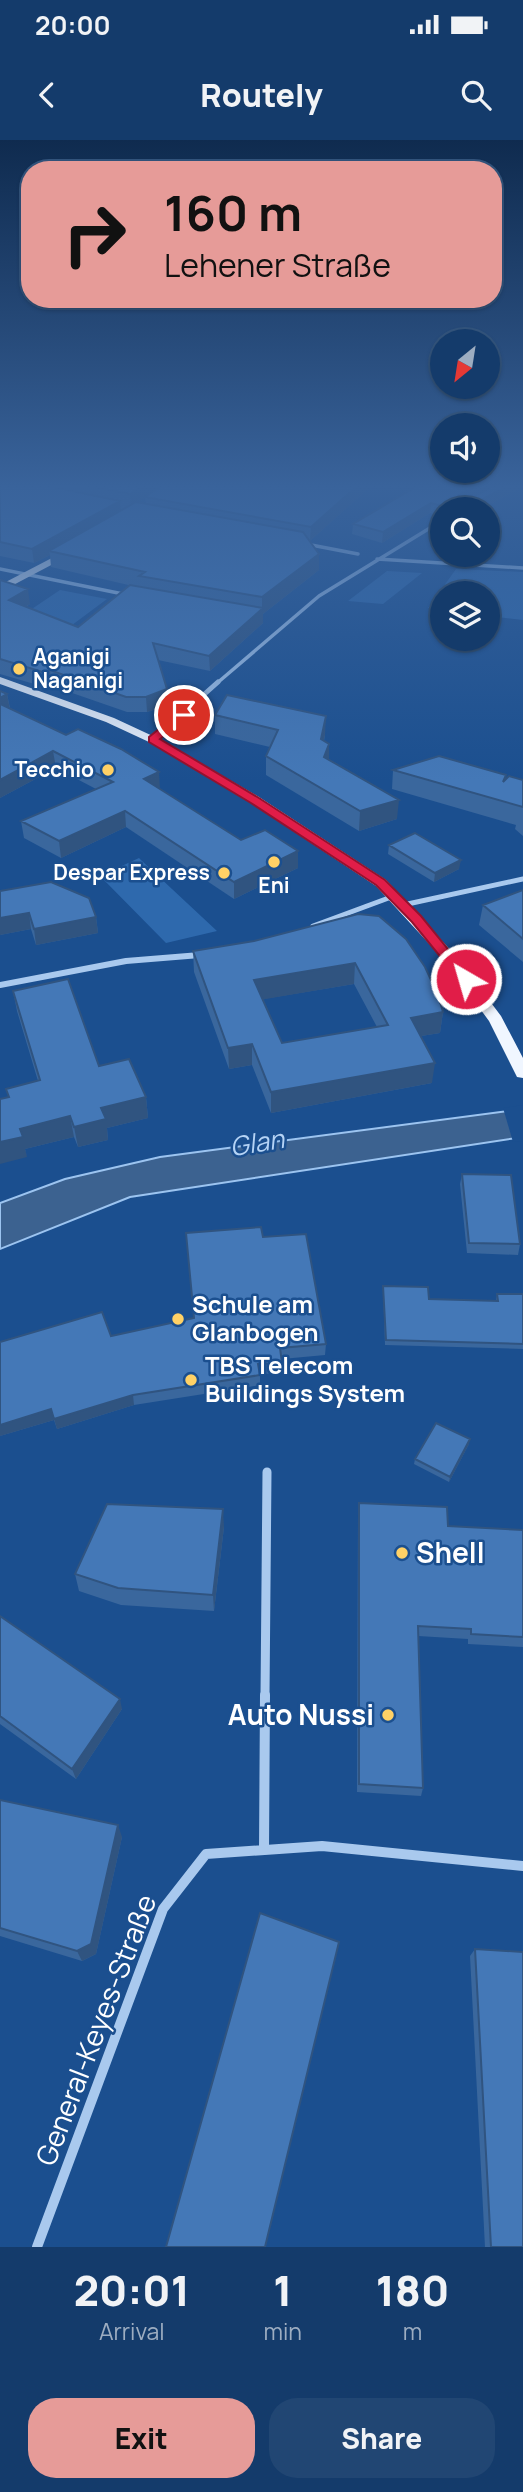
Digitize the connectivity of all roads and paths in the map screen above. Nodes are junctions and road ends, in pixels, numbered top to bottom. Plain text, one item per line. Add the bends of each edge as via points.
1 (73, 584) edge
2 (335, 584) edge
3 (133, 596) edge
4 (0, 680) edge
5 (153, 740) junction
6 (523, 879) edge
7 (399, 901) junction
8 (307, 928) edge
9 (205, 954) edge
10 (0, 985) edge
11 (523, 1073) edge
12 (267, 1472) dead end
13 (264, 1850) junction
14 (523, 1866) edge
15 (37, 2247) edge

1 - 3 street
2 - 5 street via 282,623
4 - 5 main road
5 - 7 main road via 351,862
6 - 7 street
7 - 8 street
7 - 11 main road via 450,958 496,1020
9 - 10 street via 126,961
12 - 13 street
13 - 14 street, General-Keyes-Straße via 322,1846
13 - 15 street, General-Keyes-Straße via 206,1854 163,1909

